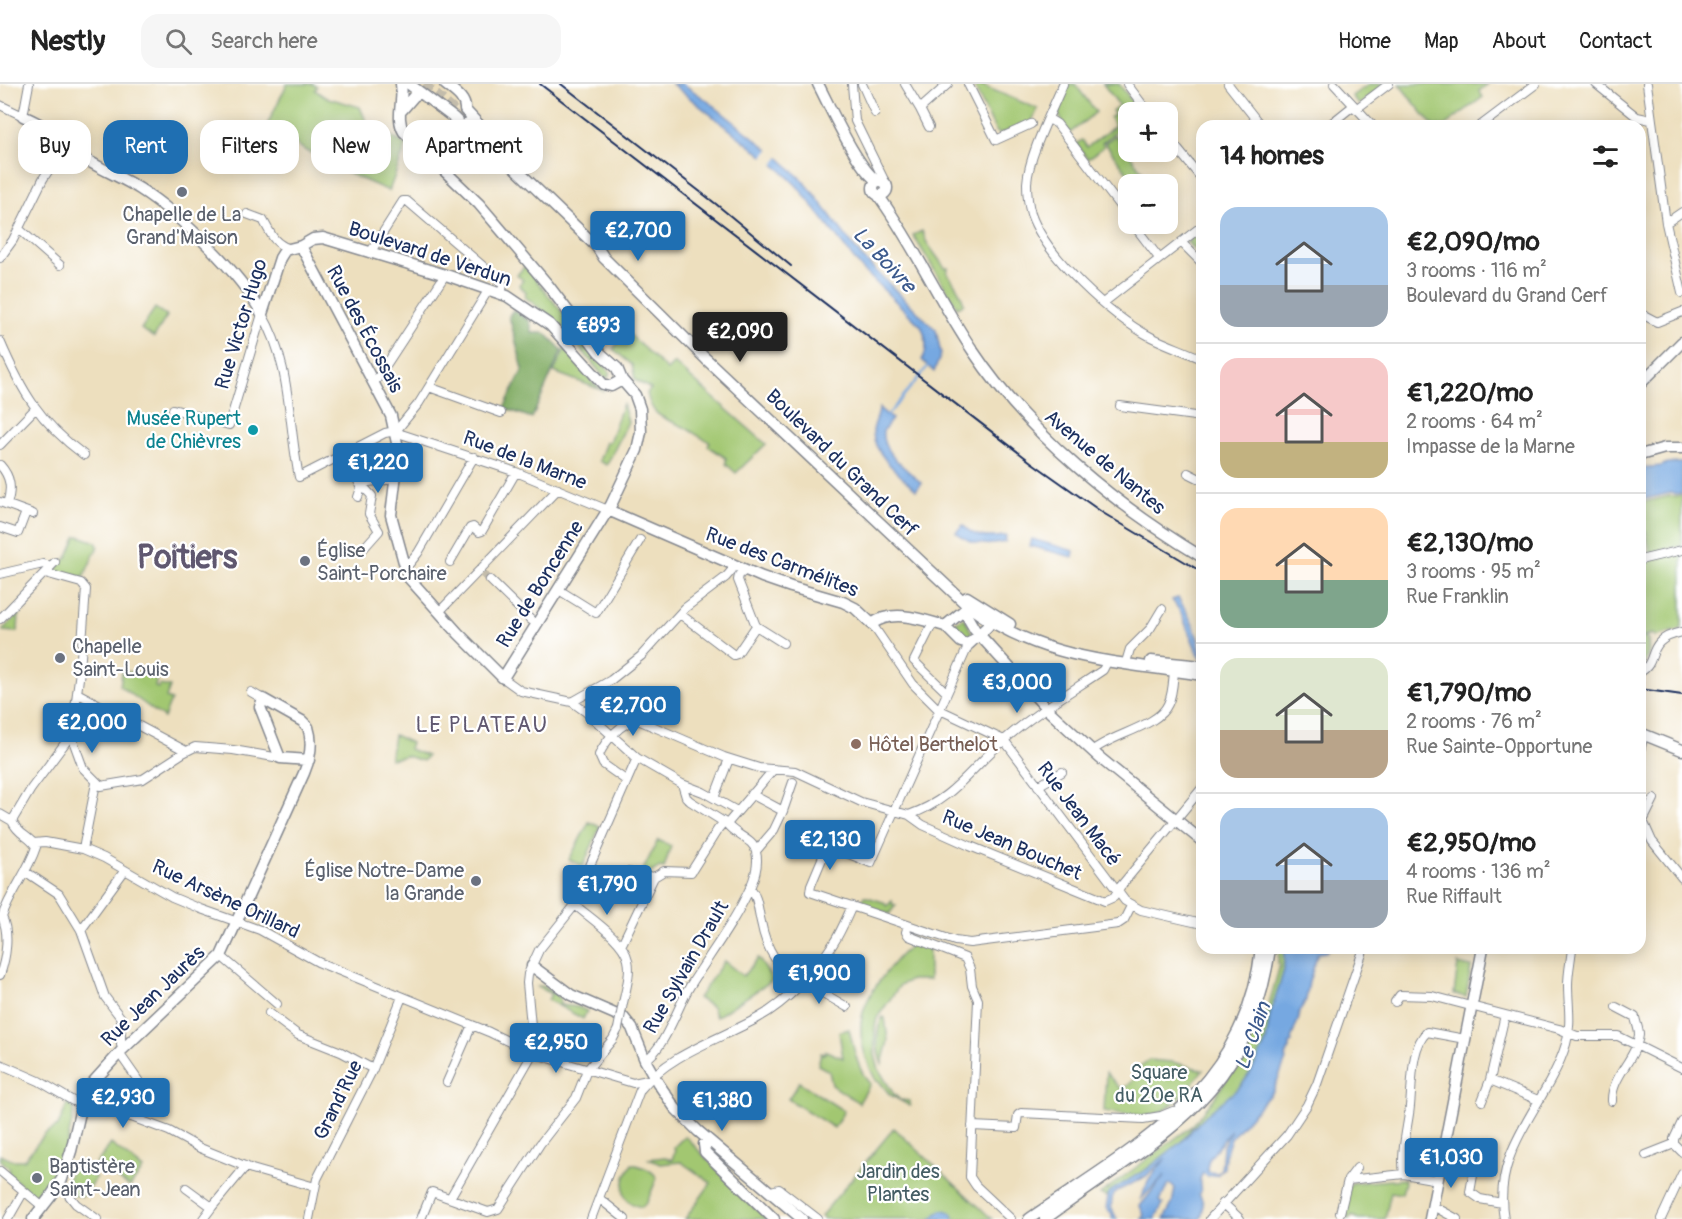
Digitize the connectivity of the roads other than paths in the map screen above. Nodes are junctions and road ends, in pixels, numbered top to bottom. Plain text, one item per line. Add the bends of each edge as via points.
1 (29, 84) edge
2 (401, 84) edge
3 (409, 84) edge
4 (445, 84) edge
5 (811, 84) edge
6 (818, 84) edge
7 (852, 84) edge
8 (862, 84) edge
9 (905, 84) edge
10 (948, 84) edge
11 (968, 84) edge
12 (1063, 84) edge
13 (1127, 84) edge
14 (1228, 84) edge
15 (1334, 84) edge
16 (1389, 84) edge
17 (1536, 84) edge
18 (1596, 84) edge
19 (1647, 84) edge
20 (421, 93) junction
21 (1140, 102) edge
22 (0, 105) edge
23 (1355, 107) junction
24 (920, 109) junction
25 (402, 110) junction
26 (465, 110) junction
27 (875, 113) dead end
28 (23, 116) junction
29 (454, 118) junction
30 (1049, 119) junction
31 (30, 120) edge
32 (1256, 120) edge
33 (1337, 120) edge
34 (1367, 120) edge
35 (1488, 120) edge
36 (1651, 120) junction
37 (1031, 124) dead end
38 (929, 127) dead end
39 (847, 140) junction
40 (1178, 149) edge
41 (91, 161) edge
42 (1196, 171) edge
43 (47, 174) edge
44 (521, 174) edge
45 (880, 188) junction
46 (1118, 204) edge
47 (1682, 212) edge
48 (247, 214) dead end
49 (1666, 223) junction
50 (574, 225) junction
51 (19, 229) junction
52 (1196, 231) edge
53 (1141, 234) edge
54 (1181, 242) junction
55 (284, 246) junction
56 (301, 246) junction
57 (370, 253) junction
58 (1196, 257) edge
59 (0, 258) edge
60 (1159, 258) junction
61 (60, 265) dead end
62 (445, 275) junction
63 (489, 289) junction
64 (1682, 293) edge
65 (501, 294) junction
66 (1103, 303) junction
67 (1682, 312) edge
68 (262, 314) junction
69 (1646, 316) edge
70 (0, 341) edge
71 (1682, 342) edge
72 (1196, 356) edge
73 (1646, 378) edge
74 (622, 380) junction
75 (373, 383) junction
76 (429, 387) junction
77 (1120, 405) dead end
78 (36, 409) junction
79 (173, 409) dead end
80 (501, 413) dead end
81 (1196, 416) edge
82 (396, 431) junction
83 (0, 445) edge
84 (1682, 448) edge
85 (347, 451) junction
86 (1646, 453) edge
87 (84, 455) dead end
88 (474, 457) junction
89 (0, 465) edge
90 (516, 472) junction
91 (1188, 473) dead end
92 (1196, 477) edge
93 (396, 479) junction
94 (360, 484) junction
95 (558, 489) junction
96 (358, 497) dead end
97 (3, 503) edge
98 (608, 510) junction
99 (0, 527) edge
100 (640, 540) dead end
101 (363, 549) dead end
102 (1682, 550) edge
103 (1196, 553) edge
104 (1646, 559) edge
105 (450, 562) dead end
106 (732, 563) junction
107 (50, 567) junction
108 (746, 570) junction
109 (406, 573) junction
110 (0, 574) edge
111 (490, 580) tunnel mouth
112 (559, 590) junction
113 (968, 606) junction
114 (1162, 609) dead end
115 (439, 612) junction
116 (680, 614) junction
117 (0, 619) edge
118 (993, 619) junction
119 (531, 620) dead end
120 (933, 623) junction
121 (872, 624) junction
122 (756, 626) junction
123 (945, 626) junction
124 (1682, 632) edge
125 (980, 634) junction
126 (783, 643) dead end
127 (969, 644) junction
128 (1127, 659) junction
129 (1107, 663) junction
130 (1196, 665) edge
131 (1646, 668) edge
132 (1174, 671) junction
133 (1196, 674) edge
134 (502, 678) junction
135 (251, 692) dead end
136 (946, 692) junction
137 (77, 693) junction
138 (263, 699) junction
139 (572, 702) junction
140 (1046, 707) junction
141 (938, 709) junction
142 (71, 735) junction
143 (613, 735) junction
144 (1646, 735) edge
145 (1004, 740) junction
146 (1682, 750) edge
147 (186, 751) junction
148 (1092, 751) junction
149 (280, 758) junction
150 (637, 758) junction
151 (729, 759) junction
152 (309, 760) junction
153 (774, 769) junction
154 (1062, 772) dead end
155 (627, 781) junction
156 (793, 782) dead end
157 (96, 783) junction
158 (682, 784) junction
159 (1038, 786) junction
160 (751, 794) junction
161 (1196, 795) edge
162 (714, 798) junction
163 (1654, 800) dead end
164 (783, 811) junction
165 (737, 812) junction
166 (893, 812) junction
167 (0, 813) edge
168 (1646, 815) edge
169 (909, 816) junction
170 (1176, 820) junction
171 (12, 821) junction
172 (726, 823) junction
173 (1646, 832) edge
174 (1196, 836) edge
175 (35, 847) junction
176 (83, 849) junction
177 (756, 851) junction
178 (125, 870) junction
179 (26, 872) junction
180 (585, 877) junction
181 (654, 877) junction
182 (1682, 878) edge
183 (750, 887) junction
184 (1117, 892) junction
185 (575, 905) junction
186 (852, 906) junction
187 (1131, 906) junction
188 (238, 921) junction
189 (1196, 922) edge
190 (908, 926) junction
191 (81, 930) junction
192 (621, 946) junction
193 (1260, 954) edge
194 (1269, 954) edge
195 (1362, 954) edge
196 (1482, 954) edge
197 (1571, 954) edge
198 (221, 956) junction
199 (532, 966) junction
200 (0, 975) edge
201 (801, 982) junction
202 (402, 997) junction
203 (1395, 1002) dead end
204 (277, 1004) dead end
205 (1471, 1005) junction
206 (847, 1007) dead end
207 (1616, 1007) dead end
208 (269, 1013) dead end
209 (1505, 1015) junction
210 (472, 1025) junction
211 (1568, 1033) junction
212 (1465, 1039) junction
213 (1636, 1044) junction
214 (121, 1051) junction
215 (532, 1053) junction
216 (645, 1060) junction
217 (0, 1064) edge
218 (1682, 1068) edge
219 (373, 1069) junction
220 (587, 1070) junction
221 (651, 1078) junction
222 (1490, 1080) junction
223 (447, 1082) dead end
224 (1538, 1100) junction
225 (1482, 1101) dead end
226 (1612, 1101) dead end
227 (81, 1103) junction
228 (1187, 1104) junction
229 (134, 1118) junction
230 (1143, 1119) junction
231 (1682, 1122) edge
232 (972, 1126) junction
233 (1154, 1132) junction
234 (1479, 1142) dead end
235 (704, 1144) junction
236 (1674, 1144) junction
237 (1682, 1152) edge
238 (1646, 1155) dead end
239 (246, 1166) junction
240 (1357, 1168) dead end
241 (0, 1171) edge
242 (1404, 1174) junction
243 (1682, 1174) edge
244 (1348, 1180) junction
245 (1438, 1180) junction
246 (59, 1183) junction
247 (315, 1187) junction
248 (186, 1188) dead end
249 (24, 1191) junction
250 (771, 1191) junction
251 (450, 1198) junction
252 (600, 1199) junction
253 (1223, 1203) junction
254 (1502, 1203) junction
255 (212, 1206) junction
256 (1433, 1206) junction
257 (43, 1208) junction
258 (1340, 1213) dead end
259 (1240, 1218) edge
260 (8, 1219) edge
261 (33, 1219) edge
262 (97, 1219) edge
263 (203, 1219) edge
264 (309, 1219) edge
265 (421, 1219) edge
266 (591, 1219) edge
267 (625, 1219) edge
268 (774, 1219) edge
269 (795, 1219) edge
270 (802, 1219) edge
271 (818, 1219) edge
272 (1011, 1219) edge
273 (1029, 1219) edge
274 (1045, 1219) edge
275 (1210, 1219) edge
276 (1430, 1219) edge
277 (1457, 1219) edge
278 (1504, 1219) edge
279 (1661, 1219) edge

1 - 28 street
2 - 25 street, Rue de Boncenne
3 - 20 street, Boulevard du Grand Cerf
4 - 26 street, Boulevard du Grand Cerf via 463,100
5 - 39 street, Avenue de Nantes
6 - 39 street, Avenue de Nantes
7 - 45 street via 855,121
8 - 27 street
9 - 24 street
10 - 24 street
11 - 37 street via 996,140
12 - 30 street
13 - 21 street
14 - 32 street
15 - 23 street
16 - 23 street
17 - 35 street
18 - 36 street via 1637,117
19 - 36 street
20 - 25 street
20 - 29 street, Boulevard du Grand Cerf
22 - 28 street
23 - 33 street
23 - 34 street
24 - 38 street
25 - 74 street, Rue de Boncenne via 400,123 404,132 479,204 587,333 619,362 624,372
26 - 29 street
26 - 50 street, Boulevard du Grand Cerf via 564,208
28 - 31 street
29 - 50 street, Boulevard du Grand Cerf via 551,211
30 - 46 street via 1057,124
30 - 66 street via 1029,173 1030,212 1055,253
36 - 49 street
39 - 45 street, Avenue de Nantes
40 - 42 street
41 - 68 street via 167,208 230,272
43 - 51 street
44 - 50 street, Boulevard du Grand Cerf
45 - 103 street, Avenue de Nantes via 973,352 1020,412 1079,468
47 - 49 street
48 - 55 street via 263,220 269,234
49 - 64 street
50 - 113 street, Boulevard du Grand Cerf via 608,252
51 - 59 street
51 - 61 street
52 - 54 street
53 - 60 street
54 - 58 street
54 - 60 street
55 - 56 street, Rue Victor Hugo
55 - 68 street, Rue Victor Hugo
56 - 57 street, Boulevard de Verdun via 324,238
56 - 75 street, Rue des Écossais
57 - 62 street, Boulevard de Verdun
57 - 65 street via 394,213 407,201 498,279 503,285
60 - 66 street
62 - 63 street, Boulevard de Verdun
62 - 75 street
63 - 65 street, Boulevard de Verdun
63 - 76 street
65 - 74 street, Boulevard de Verdun via 538,315 561,335 603,384 611,386
66 - 72 street via 1150,337
67 - 69 street via 1657,322
68 - 79 street, Rue Victor Hugo via 229,425
68 - 85 street via 276,343 286,383 299,477
70 - 78 street via 24,393
71 - 73 street
74 - 98 street, Rue de Boncenne via 638,402 641,432 638,450
75 - 82 street, Rue des Écossais
76 - 80 street
76 - 82 street
77 - 81 street
78 - 83 street
78 - 87 street
82 - 85 street
82 - 88 street, Rue de la Marne
82 - 93 street
84 - 86 street
85 - 94 street
88 - 90 street, Rue de la Marne
88 - 109 street
89 - 97 street via 10,483
90 - 95 street, Rue de la Marne
90 - 105 street via 482,531 470,528
91 - 92 street
93 - 94 street
93 - 109 street via 392,515
94 - 96 street
94 - 101 street via 372,496 369,514 378,531
95 - 98 street, Rue de la Marne
95 - 115 street
97 - 99 street via 30,513 18,533
98 - 106 street, Rue des Carmélites
98 - 112 street, Rue de Boncenne
100 - 112 street via 596,613
102 - 104 street
106 - 108 street, Rue des Carmélites
106 - 116 street via 726,577
107 - 110 street via 44,564
107 - 117 street
107 - 137 street via 85,585
108 - 121 street, Rue des Carmélites via 843,602
108 - 122 street via 738,581
109 - 115 street
111 - 119 street
112 - 134 street, Rue de Boncenne
113 - 118 street, Boulevard du Grand Cerf
113 - 123 street
113 - 125 street
114 - 128 street via 1150,629 1130,649
115 - 134 street
116 - 122 street via 734,654
116 - 139 street via 641,656 611,680
118 - 125 street
118 - 128 street via 1075,650
118 - 129 street via 1018,636
120 - 121 street via 902,616
120 - 123 street
120 - 136 street via 914,661
121 - 141 street, Rue des Carmélites via 913,684
122 - 126 street
123 - 127 street via 961,642
124 - 131 street via 1659,642
125 - 127 street
125 - 140 street
127 - 136 street
128 - 130 street
129 - 132 street
129 - 140 street via 1103,670
132 - 133 street
132 - 148 street via 1170,700 1160,715
134 - 139 street via 521,691
135 - 138 street
136 - 141 street
137 - 142 street
137 - 147 street
138 - 149 street via 261,707
138 - 152 street via 308,727
139 - 143 street
140 - 145 street
140 - 148 street
141 - 145 street, Rue des Carmélites
141 - 166 street
142 - 157 street via 83,768
142 - 171 street
143 - 150 street
143 - 151 street, Rue Jean Bouchet via 638,720
143 - 155 street via 604,744 600,760
144 - 146 street
145 - 159 street, Rue Jean Macé
145 - 169 street via 942,800
147 - 149 street via 198,747
147 - 157 street via 143,779 106,786
148 - 170 street
149 - 152 street
150 - 155 street
150 - 158 street
151 - 153 street, Rue Jean Bouchet
151 - 162 street
152 - 188 street, Rue Jean Jaurès
153 - 160 street
153 - 166 street, Rue Jean Bouchet via 795,771 861,802
154 - 159 street
155 - 180 street
156 - 164 street
157 - 176 street
158 - 162 street
158 - 172 street via 690,801
159 - 184 street, Rue Jean Macé
160 - 164 street
160 - 165 street
161 - 170 street
162 - 165 street
163 - 168 street
164 - 177 street via 774,830
165 - 172 street
166 - 169 street, Rue Jean Bouchet
166 - 186 street via 871,863 830,846 826,848 810,891
167 - 171 street
169 - 184 street, Rue Jean Bouchet via 970,846 1102,900 1109,900
170 - 174 street
170 - 184 street
171 - 175 street
172 - 177 street
172 - 181 street via 718,829 691,872 664,871
173 - 182 street
175 - 176 street, Rue Arsène Orillard via 45,842
175 - 179 street
176 - 178 street, Rue Arsène Orillard
177 - 183 street via 756,870
178 - 188 street, Rue Arsène Orillard via 172,897
178 - 191 street
179 - 191 street via 59,894
179 - 200 street via 2,917 6,952
180 - 181 street via 627,872
180 - 185 street
181 - 192 street
183 - 201 street via 770,952 782,968
183 - 216 street, Rue Sylvain Drault via 656,1052
184 - 187 street, Rue Jean Macé
185 - 192 street
185 - 199 street via 539,950
186 - 190 street
186 - 201 street via 833,944
187 - 189 street
187 - 190 street via 1123,921 1106,925 970,943
188 - 198 street, Rue Jean Jaurès
188 - 202 street, Rue Arsène Orillard
190 - 232 street via 908,935 961,954 968,962 978,1000
191 - 214 street via 105,997 121,1018
192 - 220 street, bridge via 629,967 618,1029
193 - 228 street via 1242,1027
194 - 274 street via 1252,1024 1211,1090 1164,1135
195 - 253 street via 1307,1105 1274,1151
196 - 205 street
197 - 211 street
198 - 204 street
198 - 214 street, Rue Jean Jaurès
199 - 215 street via 527,983
199 - 216 street via 571,995 624,1018
201 - 206 street
201 - 221 street via 763,1015 696,1049
202 - 210 street, Rue Arsène Orillard
202 - 219 street, Grand'Rue
203 - 205 street via 1400,995 1432,996
205 - 209 street
205 - 212 street
207 - 213 street via 1635,1017 1639,1034
208 - 219 street via 298,1035
209 - 211 street
209 - 222 street
210 - 215 street, Rue Arsène Orillard
210 - 223 street
211 - 213 street via 1618,1036
211 - 224 street via 1557,1067
212 - 242 street via 1427,1032 1422,1037 1412,1077
212 - 245 street
213 - 218 street
213 - 226 street via 1613,1090
214 - 227 street, Rue Jean Jaurès via 85,1091
214 - 229 street via 140,1083
215 - 220 street, Rue Arsène Orillard
215 - 251 street
216 - 221 street
217 - 227 street
219 - 247 street, Grand'Rue
220 - 221 street, Rue Arsène Orillard via 633,1083
220 - 251 street via 576,1098 540,1144 498,1209 488,1212
221 - 235 street via 674,1115
221 - 250 street via 690,1123
221 - 252 street via 640,1090
222 - 224 street
222 - 225 street
224 - 254 street via 1514,1145
227 - 229 street
227 - 246 street, Rue Jean Jaurès via 71,1151
228 - 230 street
228 - 233 street
229 - 239 street
230 - 232 street via 1020,1113 1015,1128
230 - 233 street
231 - 236 street
232 - 272 street via 972,1182
233 - 273 street
234 - 254 street via 1470,1192 1480,1199
235 - 268 street via 705,1152
235 - 269 street
236 - 237 street
236 - 238 street
239 - 247 street
239 - 255 street
240 - 244 street
241 - 249 street
242 - 244 street
242 - 245 street
243 - 279 street
244 - 258 street
245 - 256 street
246 - 257 street, Rue Jean Jaurès
246 - 262 street via 76,1204
247 - 264 street, Grand'Rue
248 - 255 street
249 - 257 street
249 - 260 street
250 - 270 street
250 - 271 street via 779,1189
251 - 265 street via 432,1192
252 - 266 street
252 - 267 street
253 - 259 street
253 - 275 street
254 - 278 street
255 - 263 street
256 - 276 street
256 - 277 street
257 - 261 street, Rue Jean Jaurès

